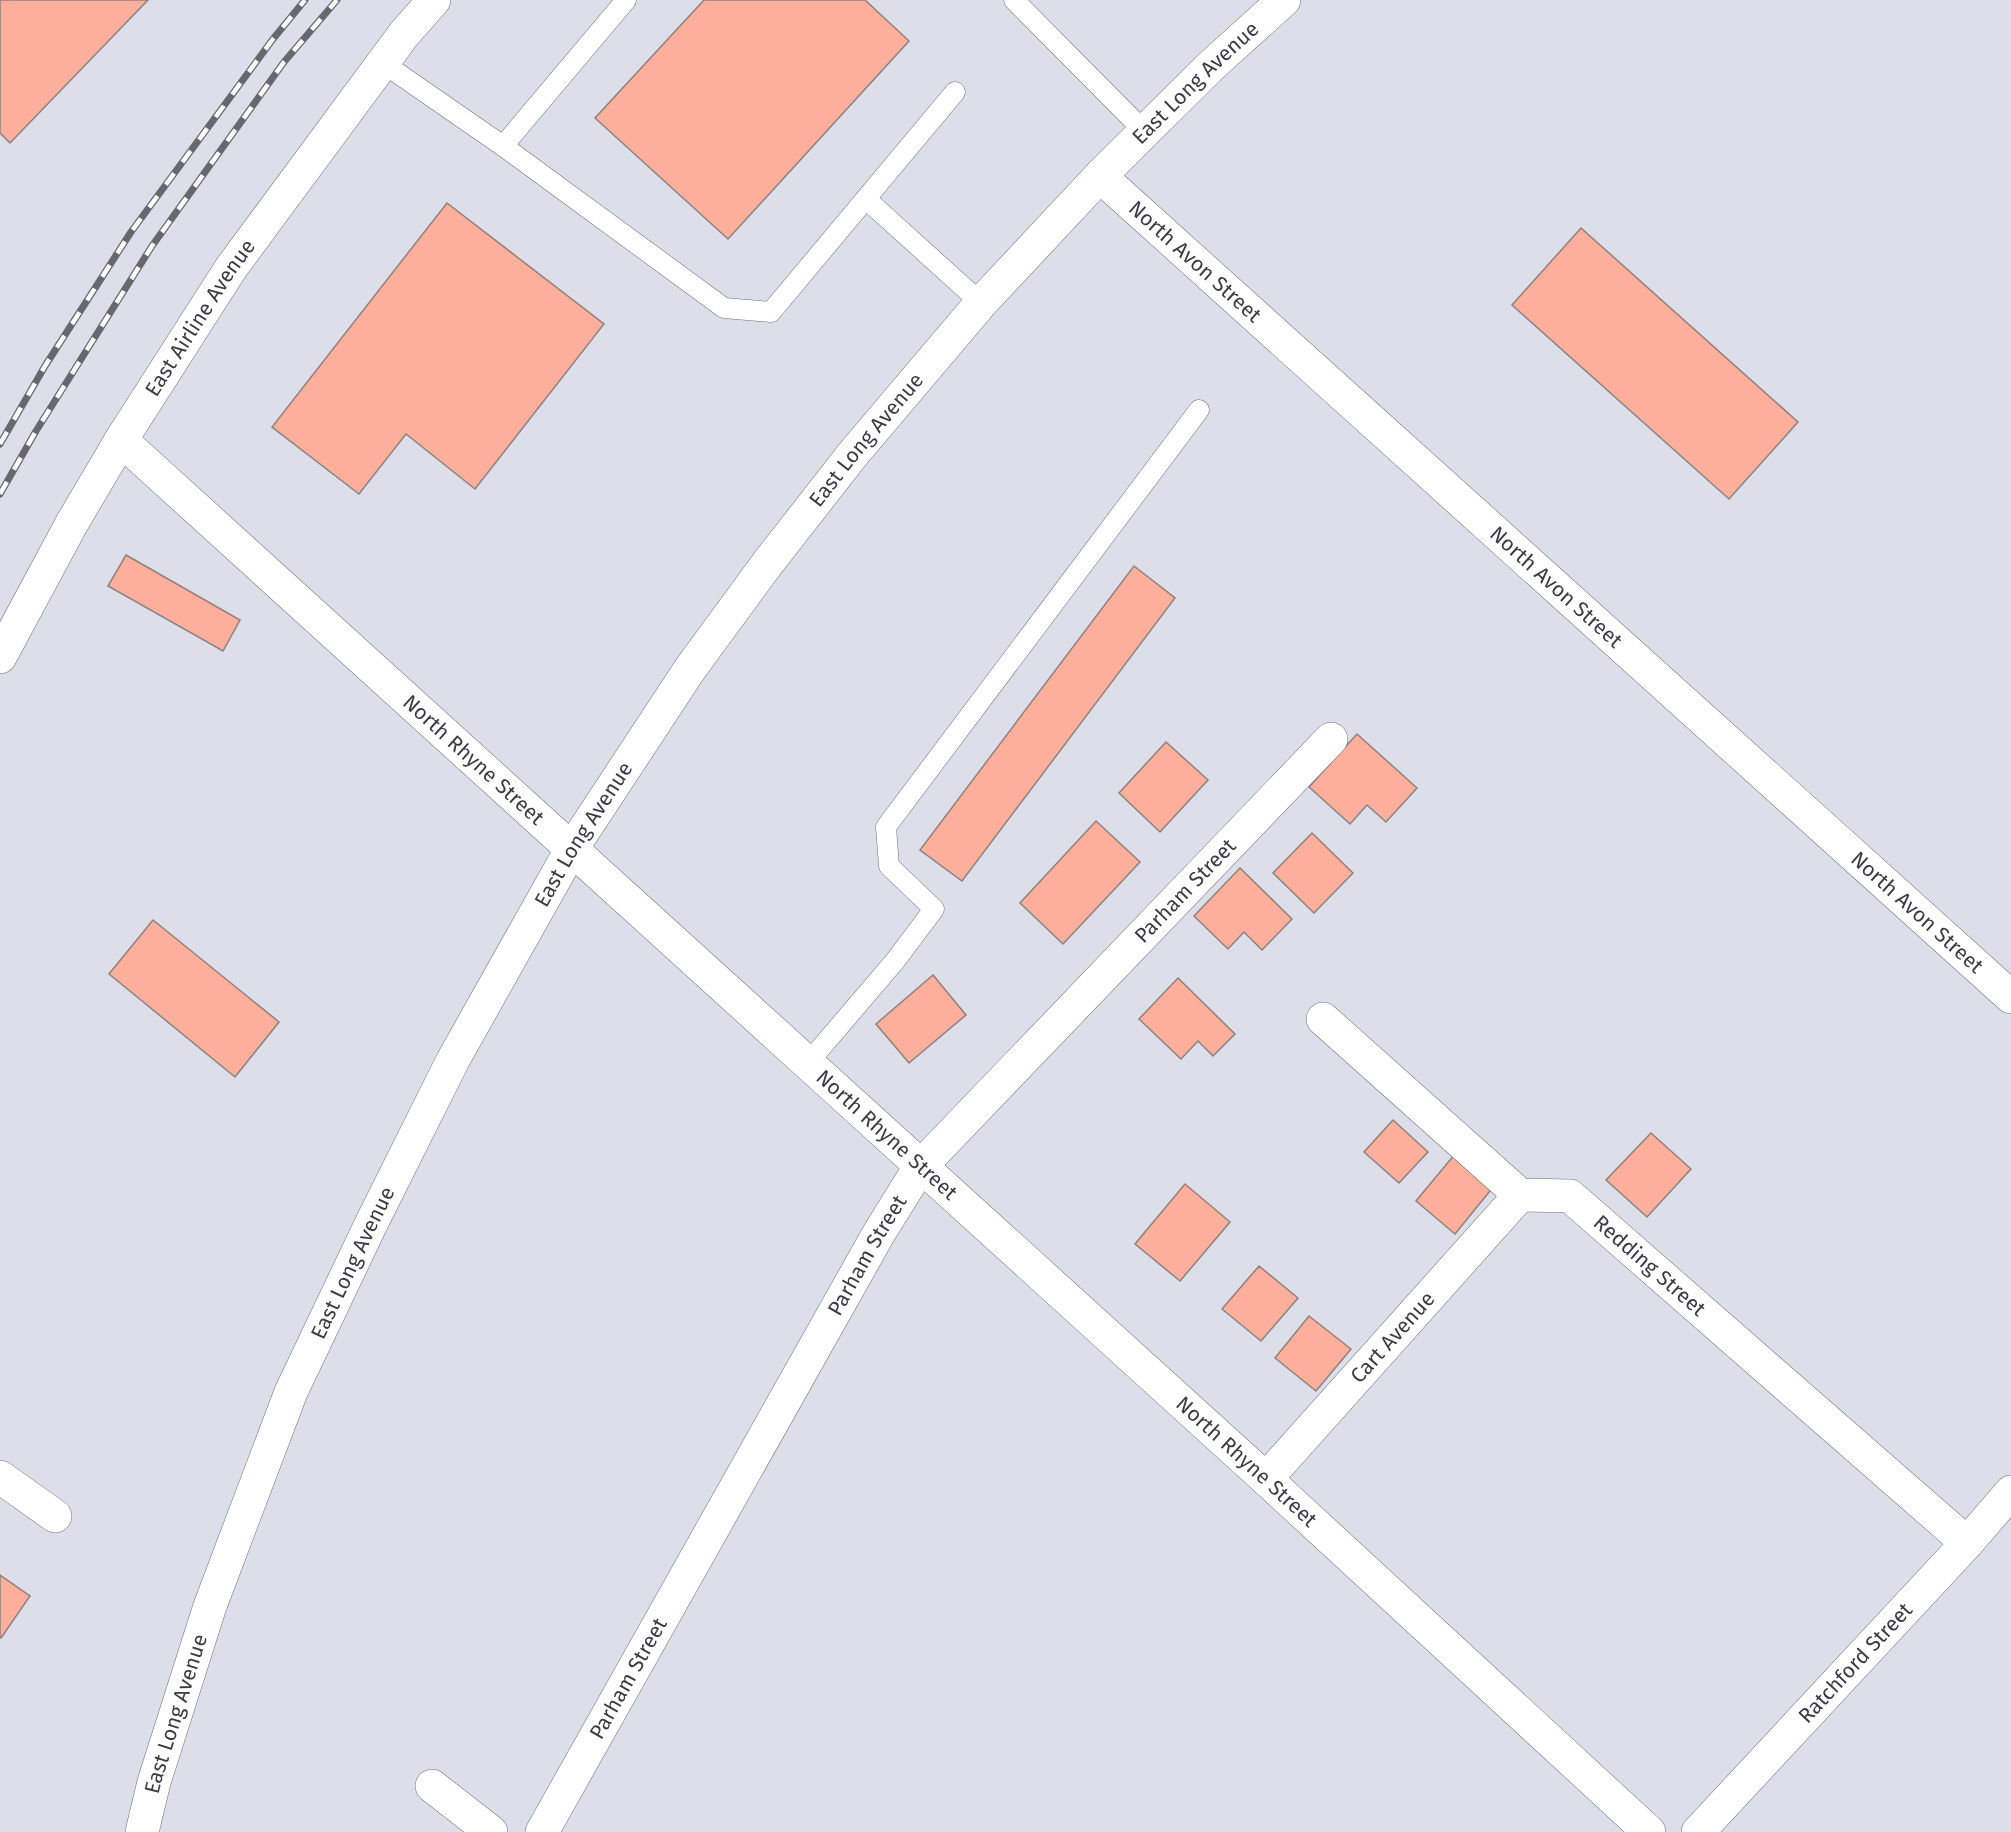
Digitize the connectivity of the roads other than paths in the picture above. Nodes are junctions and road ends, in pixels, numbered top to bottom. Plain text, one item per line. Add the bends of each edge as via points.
1 (434, 0) edge
2 (626, 0) edge
3 (1014, 0) edge
4 (1284, 0) edge
5 (383, 63) junction
6 (955, 92) dead end
7 (1145, 132) junction
8 (503, 146) junction
9 (1100, 176) junction
10 (866, 199) junction
11 (981, 303) junction
12 (1199, 410) dead end
13 (121, 440) junction
14 (0, 657) edge
15 (1332, 739) dead end
16 (571, 850) junction
17 (2011, 997) edge
18 (1323, 1019) dead end
19 (807, 1064) junction
20 (920, 1167) junction
21 (1520, 1195) junction
22 (0, 1477) edge
23 (1266, 1479) junction
24 (2011, 1492) edge
25 (56, 1516) dead end
26 (1967, 1543) junction
27 (432, 1786) dead end
28 (142, 1832) edge
29 (491, 1832) edge
30 (542, 1832) edge
31 (1649, 1832) edge
32 (1698, 1832) edge

1 - 5 street, East Airline Avenue
2 - 8 lane
3 - 7 lane
4 - 7 street, East Long Avenue
5 - 8 lane
5 - 13 street, East Airline Avenue via 231,268
6 - 10 lane
7 - 9 street, East Long Avenue
8 - 10 lane via 724,308 771,312
9 - 11 street, East Long Avenue
9 - 17 street, North Avon Street
10 - 11 lane
11 - 16 street, East Long Avenue via 853,454 767,564 690,669
12 - 19 lane via 886,827 889,866 934,909
13 - 14 street, East Airline Avenue
13 - 16 street, North Rhyne Street
15 - 20 street, Parham Street
16 - 19 street, North Rhyne Street
16 - 28 street, East Long Avenue via 453,1060 291,1392 210,1606
18 - 21 street
19 - 20 street, North Rhyne Street
20 - 23 street, North Rhyne Street
20 - 30 street, Parham Street via 879,1233
21 - 23 street, Cart Avenue
21 - 26 street, Redding Street via 1570,1196
22 - 25 street
23 - 31 street, North Rhyne Street
24 - 26 street, Ratchford Street
26 - 32 street, Ratchford Street
27 - 29 street

